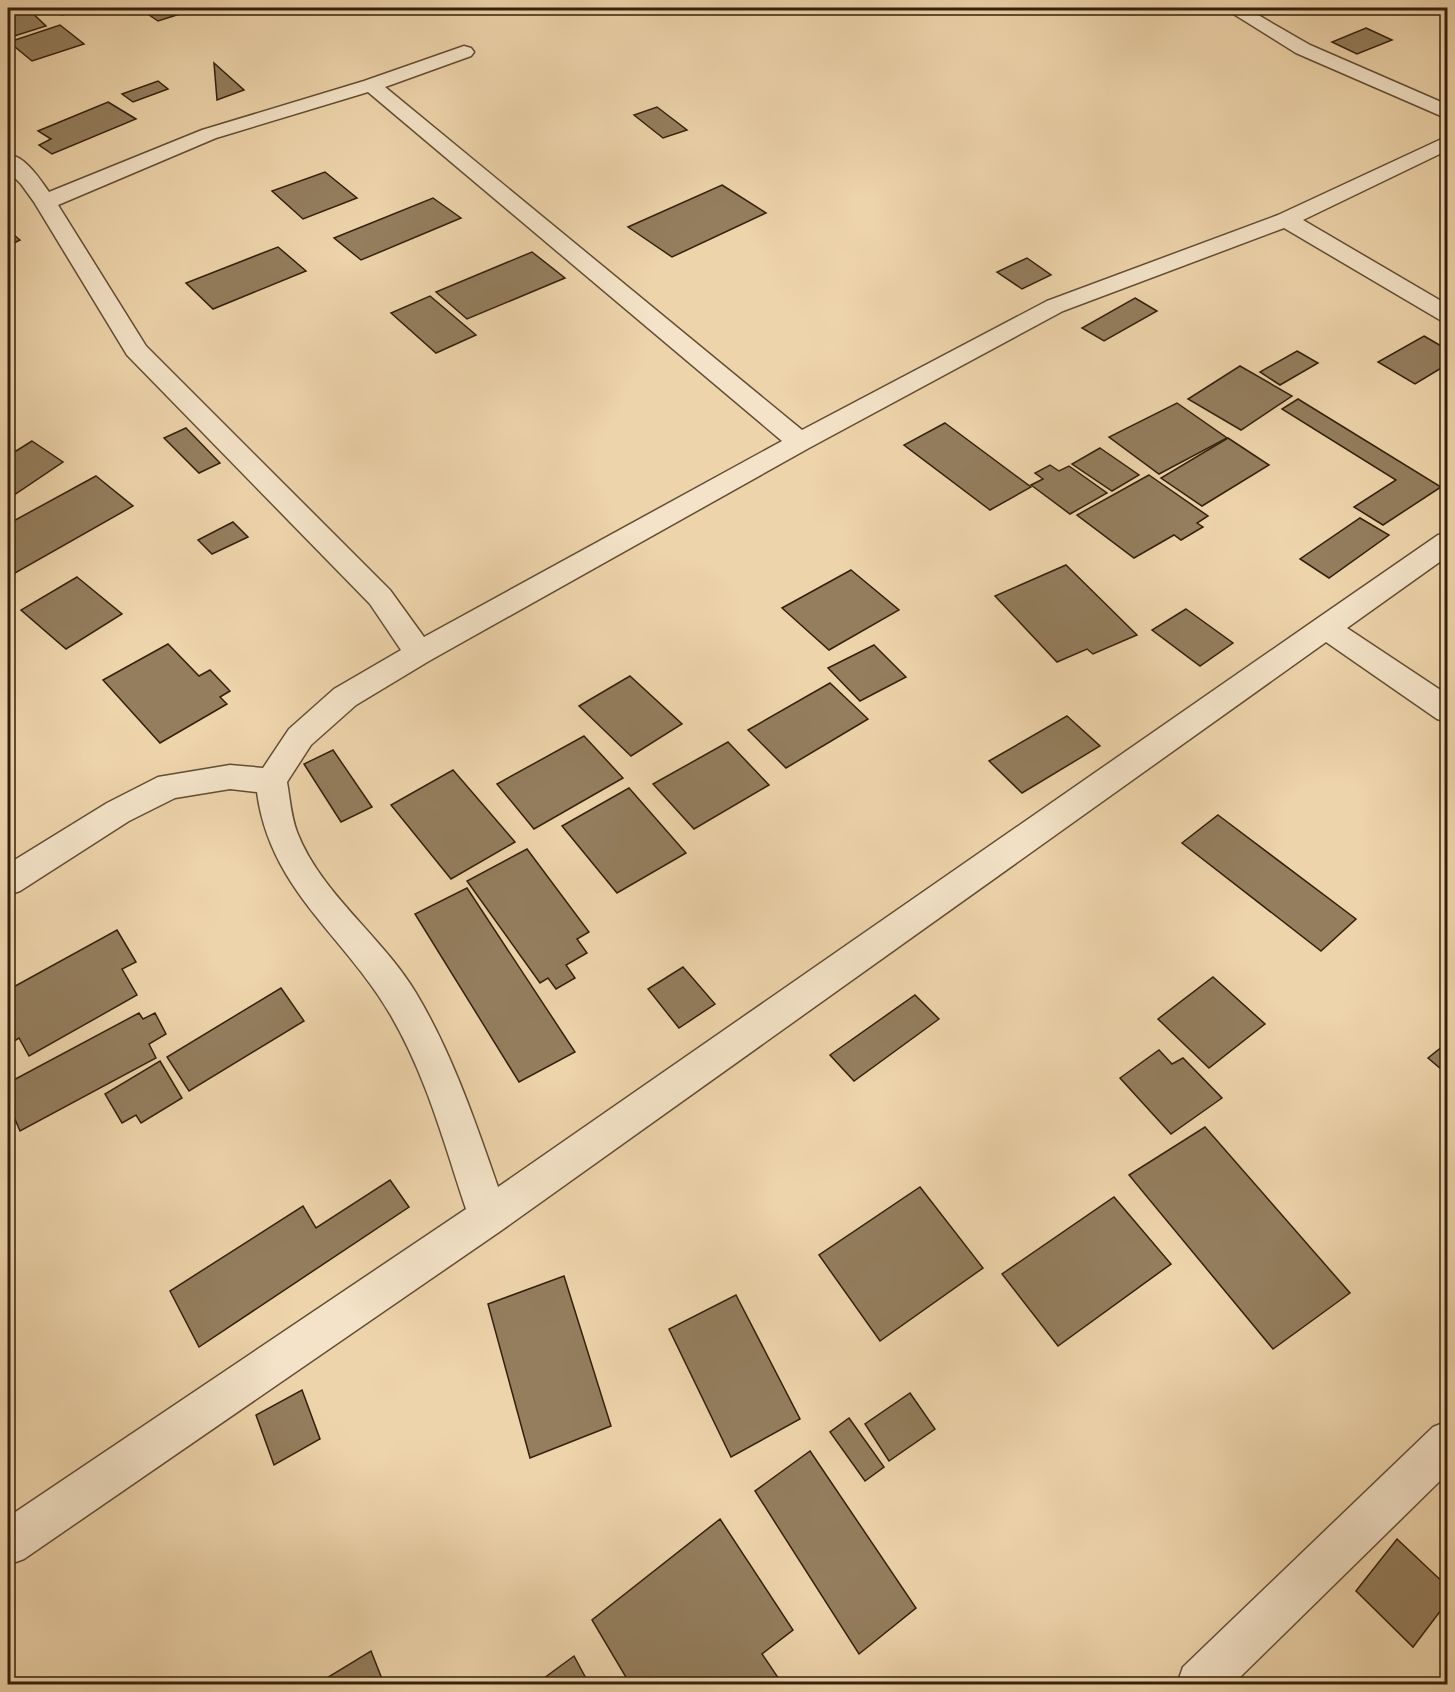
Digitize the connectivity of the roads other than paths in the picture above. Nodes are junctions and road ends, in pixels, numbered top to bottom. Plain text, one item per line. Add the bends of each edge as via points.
1 (1233, 8) edge
2 (464, 52) dead end
3 (371, 85) junction
4 (1448, 113) edge
5 (1448, 142) edge
6 (8, 160) edge
7 (45, 202) junction
8 (1286, 220) junction
9 (1448, 315) edge
10 (800, 442) junction
11 (1448, 542) edge
12 (1324, 627) junction
13 (418, 653) junction
14 (1448, 711) edge
15 (271, 781) junction
16 (8, 881) edge
17 (488, 1217) junction
18 (1448, 1442) edge
19 (8, 1543) edge
20 (1200, 1684) edge

1 - 4 street via 1303,49
2 - 3 street
3 - 7 street via 210,135
3 - 10 street
5 - 8 street
6 - 7 street via 29,179
7 - 13 street via 136,350 380,597
8 - 9 street
8 - 10 street via 1055,306
10 - 13 street
11 - 12 street
12 - 14 street
12 - 17 street
13 - 15 street via 338,704 300,737
15 - 16 street via 230,777 169,786 118,812
15 - 17 street via 280,830 303,876 358,940 404,1003 439,1075
17 - 19 street
18 - 20 street

